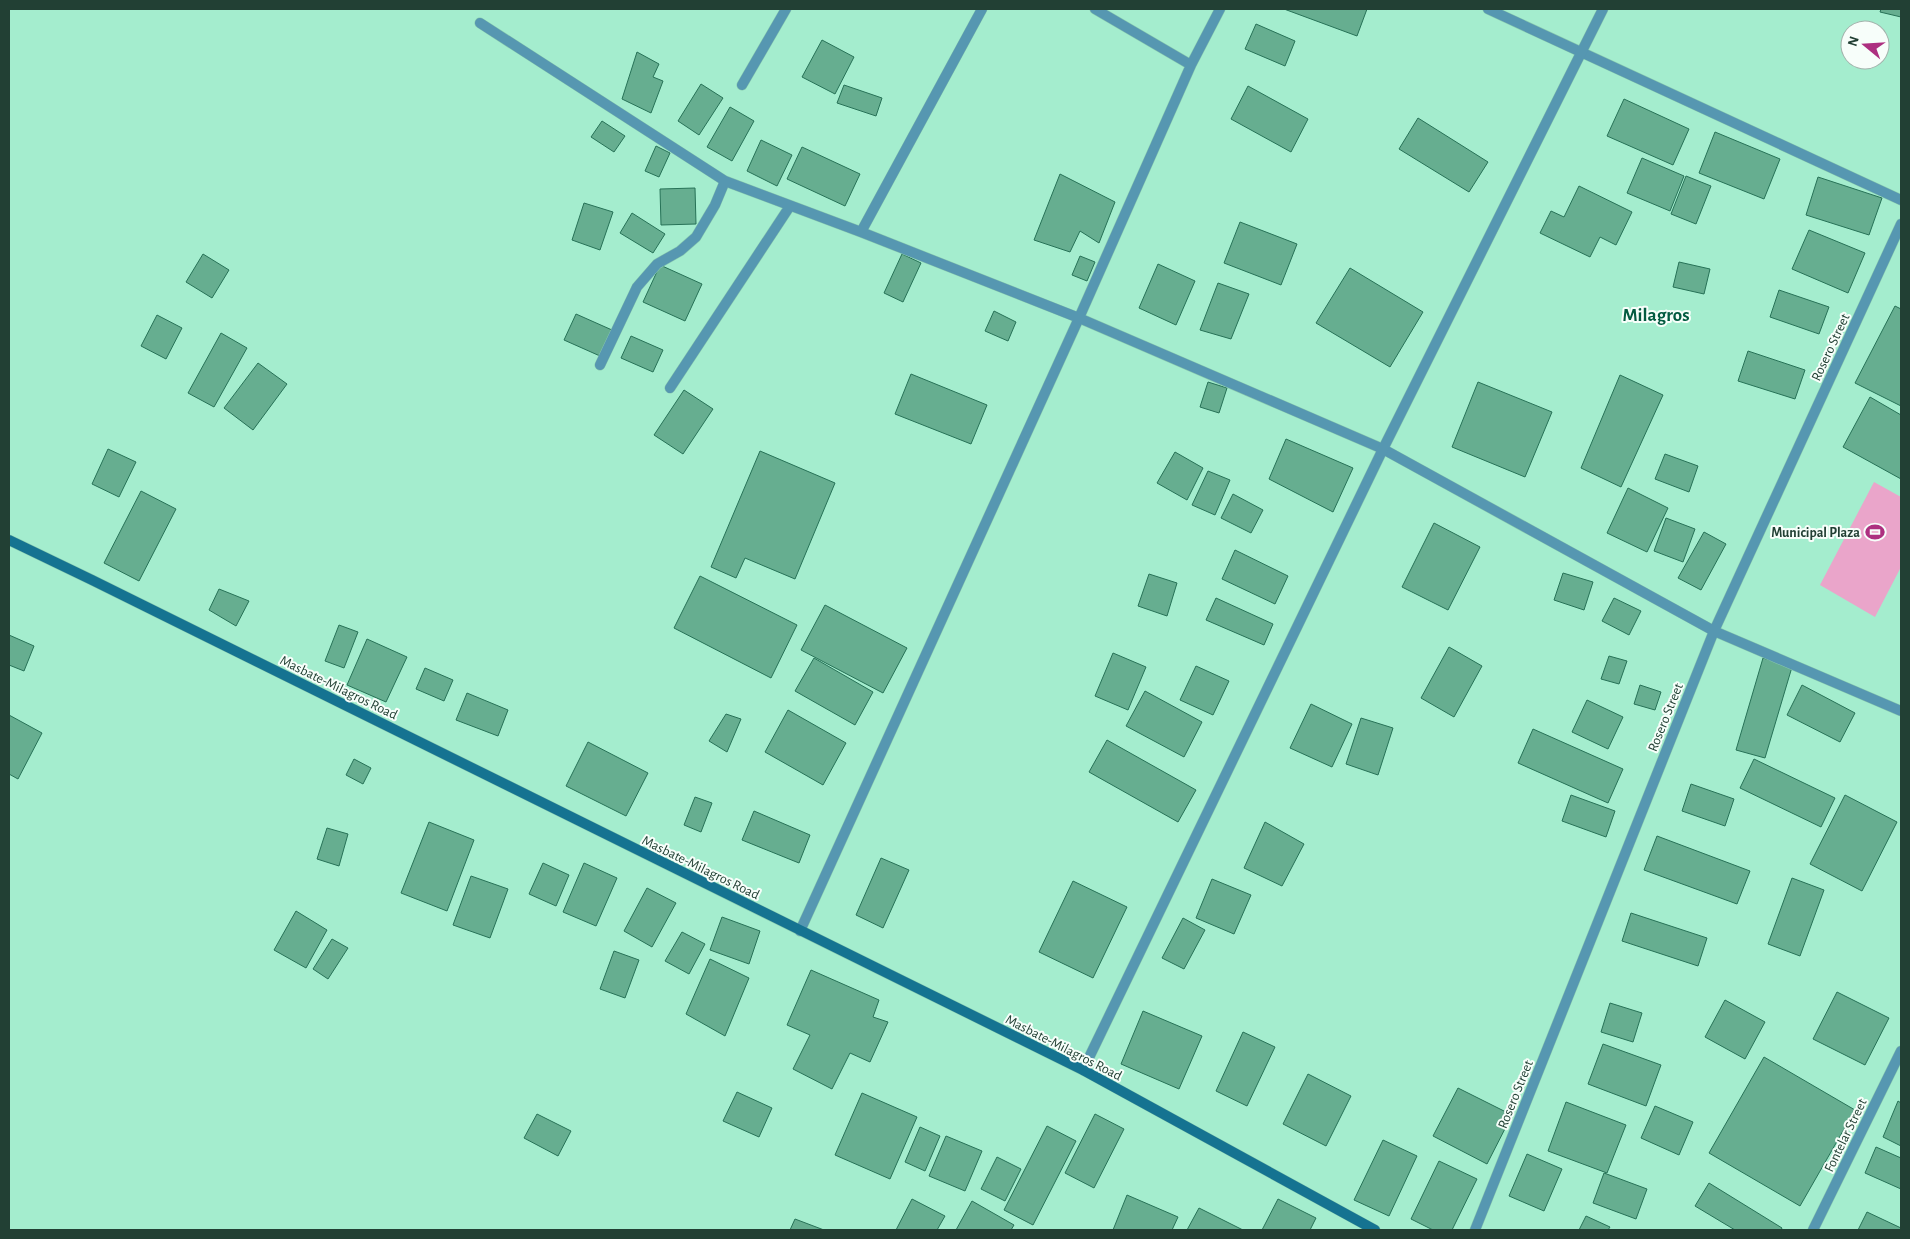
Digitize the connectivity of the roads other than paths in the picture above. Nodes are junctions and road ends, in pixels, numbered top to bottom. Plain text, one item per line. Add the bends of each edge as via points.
1 (786, 9) edge
2 (982, 9) edge
3 (1095, 9) edge
4 (1220, 9) edge
5 (1488, 9) edge
6 (1603, 9) edge
7 (480, 23) dead end
8 (1582, 52) junction
9 (1191, 65) junction
10 (742, 85) dead end
11 (725, 181) junction
12 (1901, 200) edge
13 (790, 206) junction
14 (1901, 224) edge
15 (861, 232) junction
16 (1079, 318) junction
17 (600, 365) dead end
18 (670, 388) dead end
19 (1383, 449) junction
20 (9, 540) edge
21 (1714, 631) junction
22 (1901, 711) edge
23 (800, 931) junction
24 (1901, 1051) edge
25 (1083, 1070) junction
26 (1375, 1230) edge
27 (1475, 1230) edge
28 (1813, 1230) edge

1 - 10 street
2 - 15 street
3 - 9 street
4 - 9 street
5 - 8 street
6 - 8 street
7 - 11 street
8 - 12 street
8 - 19 street
9 - 16 street
11 - 13 street
11 - 17 street via 696,237 657,264 637,287
13 - 15 street
13 - 18 street
14 - 21 street, Rosero Street
15 - 16 street
16 - 19 street
16 - 23 street
19 - 21 street
19 - 25 street
20 - 23 main road, Masbate-Milagros Road
21 - 22 street
21 - 27 street, Rosero Street
23 - 25 main road, Masbate-Milagros Road
24 - 28 street, Fontelar Street
25 - 26 main road, Masbate-Milagros Road

